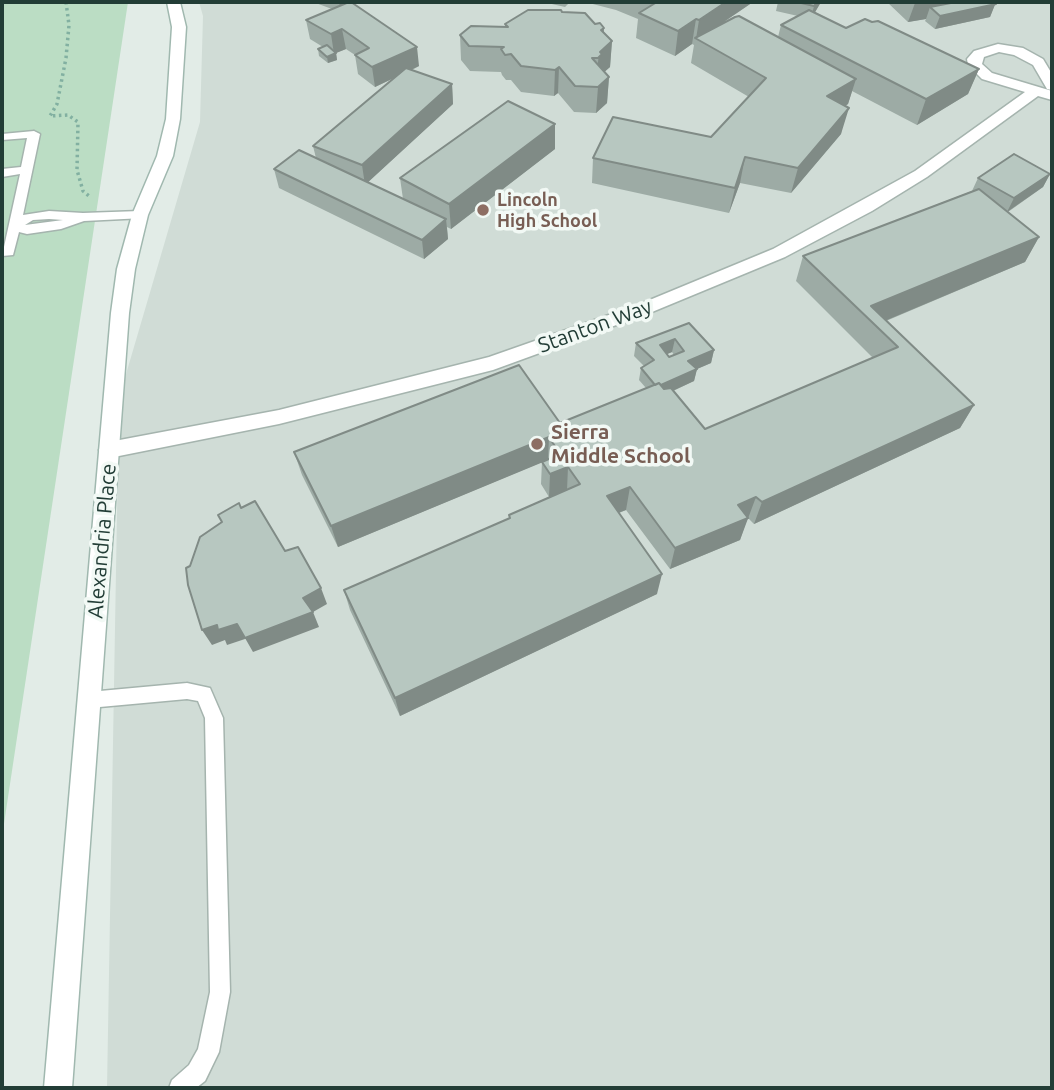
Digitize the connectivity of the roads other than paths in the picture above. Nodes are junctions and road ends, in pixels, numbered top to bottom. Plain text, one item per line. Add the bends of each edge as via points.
1 (174, 2) edge
2 (1047, 91) edge
3 (2, 137) edge
4 (26, 170) junction
5 (2, 173) edge
6 (18, 209) junction
7 (2, 211) edge
8 (140, 215) junction
9 (15, 226) junction
10 (2, 252) edge
11 (109, 450) junction
12 (89, 700) junction
13 (58, 1088) edge
14 (180, 1088) edge

1 - 8 street, Alexandria Place via 178,27 173,119 165,156
2 - 11 street, Stanton Way via 866,207 779,253 634,313 434,379 279,417
3 - 4 lane via 34,134
4 - 5 lane
4 - 6 lane
6 - 7 lane
6 - 9 lane
8 - 9 lane via 83,217 27,230
8 - 11 street, Alexandria Place via 120,313
9 - 10 lane via 9,251
11 - 12 street, Alexandria Place
12 - 13 street, Alexandria Place
12 - 14 lane via 187,691 204,694 214,718 220,992 208,1052 197,1073

